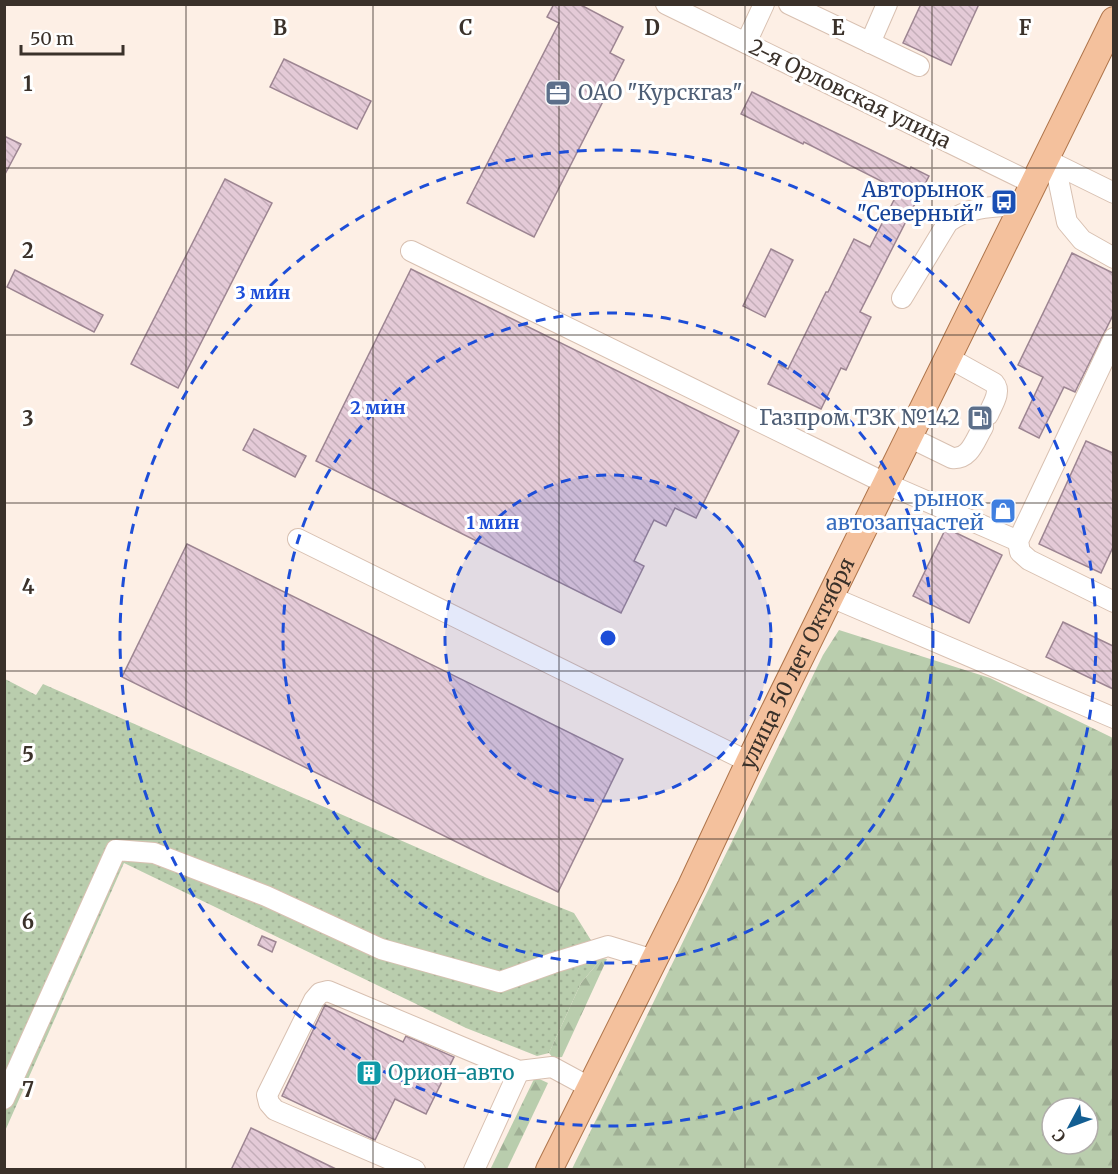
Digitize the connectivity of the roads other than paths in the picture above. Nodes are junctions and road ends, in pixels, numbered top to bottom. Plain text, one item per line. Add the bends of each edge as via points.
1 (666, 4) edge
2 (764, 4) edge
3 (789, 4) edge
4 (887, 4) edge
5 (1113, 20) edge
6 (746, 43) junction
7 (870, 43) junction
8 (1107, 50) edge
9 (920, 66) dead end
10 (1050, 161) junction
11 (1113, 193) edge
12 (1029, 195) junction
13 (411, 251) dead end
14 (1113, 258) edge
15 (902, 298) dead end
16 (1113, 338) edge
17 (949, 358) junction
18 (909, 437) junction
19 (887, 484) junction
20 (298, 539) dead end
21 (1018, 541) junction
22 (831, 597) junction
23 (1113, 602) edge
24 (1113, 718) edge
25 (749, 762) junction
26 (654, 960) junction
27 (519, 1071) junction
28 (573, 1078) junction
29 (4, 1099) edge
30 (415, 1170) edge
31 (474, 1170) edge
32 (549, 1170) edge

1 - 6 street, 2-я Орловская улица
2 - 6 street
3 - 7 street
4 - 7 street
5 - 8 main road, улица 50 лет Октября
6 - 12 street, 2-я Орловская улица
7 - 9 street
8 - 10 main road, улица 50 лет Октября
10 - 11 street
10 - 12 main road, улица 50 лет Октября
10 - 14 street via 1067,222 1082,240
12 - 15 street via 973,209 948,222
12 - 17 main road, улица 50 лет Октября
13 - 19 street
16 - 21 street
17 - 18 main road, улица 50 лет Октября
17 - 18 street via 997,387 986,421 968,454 959,459
18 - 19 main road, улица 50 лет Октября
19 - 21 street
19 - 22 main road, улица 50 лет Октября
20 - 25 street
21 - 23 street via 1020,552 1029,560
22 - 24 street
22 - 25 main road, улица 50 лет Октября
25 - 26 main road, улица 50 лет Октября
26 - 28 main road, улица 50 лет Октября
26 - 29 street via 608,946 500,982 381,949 266,896 154,853 116,850
27 - 28 street via 552,1067
27 - 30 street via 328,991 320,993 267,1095 269,1103 275,1110
27 - 31 street
28 - 32 main road, улица 50 лет Октября

